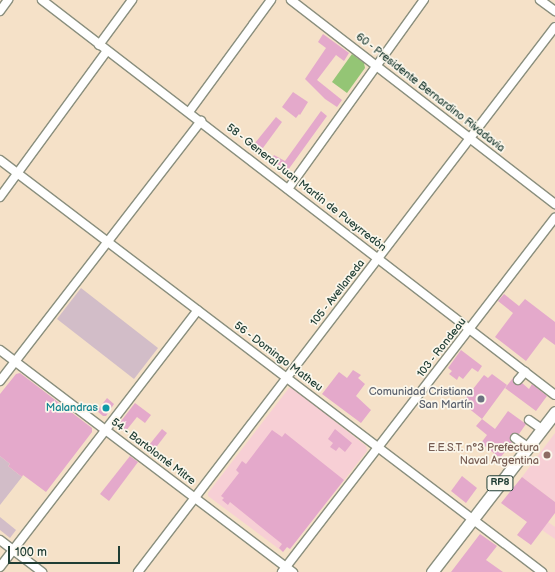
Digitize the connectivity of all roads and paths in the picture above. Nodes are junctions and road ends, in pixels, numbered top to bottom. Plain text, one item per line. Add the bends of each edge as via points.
1 (8, 0) edge
2 (42, 0) edge
3 (132, 0) edge
4 (271, 0) edge
5 (291, 0) edge
6 (424, 0) edge
7 (540, 0) edge
8 (0, 11) edge
9 (555, 11) edge
10 (555, 27) edge
11 (99, 45) junction
12 (107, 51) junction
13 (377, 65) junction
14 (189, 112) junction
15 (201, 121) junction
16 (471, 138) junction
17 (0, 160) edge
18 (18, 174) junction
19 (288, 189) junction
20 (0, 197) edge
21 (555, 204) edge
22 (555, 218) edge
23 (108, 242) junction
24 (379, 258) junction
25 (198, 310) junction
26 (470, 330) junction
27 (0, 350) edge
28 (15, 362) junction
29 (525, 372) junction
30 (287, 377) junction
31 (518, 380) dead end
32 (0, 381) edge
33 (555, 395) edge
34 (555, 412) edge
35 (529, 420) dead end
36 (542, 429) junction
37 (104, 430) junction
38 (515, 438) dead end
39 (528, 447) junction
40 (378, 448) junction
41 (195, 497) junction
42 (473, 519) junction
43 (0, 540) edge
44 (13, 550) junction
45 (0, 567) edge
46 (287, 570) edge
47 (42, 572) edge
48 (138, 572) edge
49 (432, 572) edge
50 (542, 572) edge

1 - 8 street
2 - 11 street, 58 - General Juan Martín de Pueyrredón
3 - 11 street
4 - 14 street
5 - 13 street, 60 - Presidente Bernardino Rivadavia
6 - 13 street
7 - 9 street
10 - 16 street, 105 - Avellaneda
11 - 12 street, 58 - General Juan Martín de Pueyrredón
12 - 14 street, 58 - General Juan Martín de Pueyrredón
12 - 18 street
13 - 16 street, 60 - Presidente Bernardino Rivadavia
13 - 19 street
14 - 15 street, 58 - General Juan Martín de Pueyrredón
15 - 19 street, 58 - General Juan Martín de Pueyrredón
15 - 23 street
16 - 21 street, 60 - Presidente Bernardino Rivadavia
16 - 24 street, 105 - Avellaneda
17 - 18 street, 56 - Domingo Matheu
18 - 20 street
18 - 23 street, 56 - Domingo Matheu
19 - 24 street, 58 - General Juan Martín de Pueyrredón
22 - 26 street, 103 - Rondeau
23 - 25 street, 56 - Domingo Matheu
23 - 28 street
24 - 26 street, 58 - General Juan Martín de Pueyrredón
24 - 30 street, 105 - Avellaneda
25 - 30 street, 56 - Domingo Matheu
25 - 37 street
26 - 29 street, 58 - General Juan Martín de Pueyrredón
26 - 40 street, 103 - Rondeau
27 - 28 street, 54 - Bartolomé Mitre
28 - 32 street
28 - 37 street, 54 - Bartolomé Mitre
29 - 31 street
29 - 33 street, 58 - General Juan Martín de Pueyrredón
30 - 40 street, 56 - Domingo Matheu
30 - 41 street, 105 - Avellaneda
34 - 36 main road, RP8
35 - 36 street
36 - 39 main road, RP8
37 - 41 street, 54 - Bartolomé Mitre
37 - 44 street
38 - 39 street
39 - 42 main road, RP8
40 - 42 street, 56 - Domingo Matheu
40 - 46 street, 103 - Rondeau
41 - 46 street, 54 - Bartolomé Mitre
41 - 48 street, 105 - Avellaneda
42 - 49 main road, RP8
42 - 50 street, 56 - Domingo Matheu
43 - 44 street
44 - 45 street
44 - 47 street

